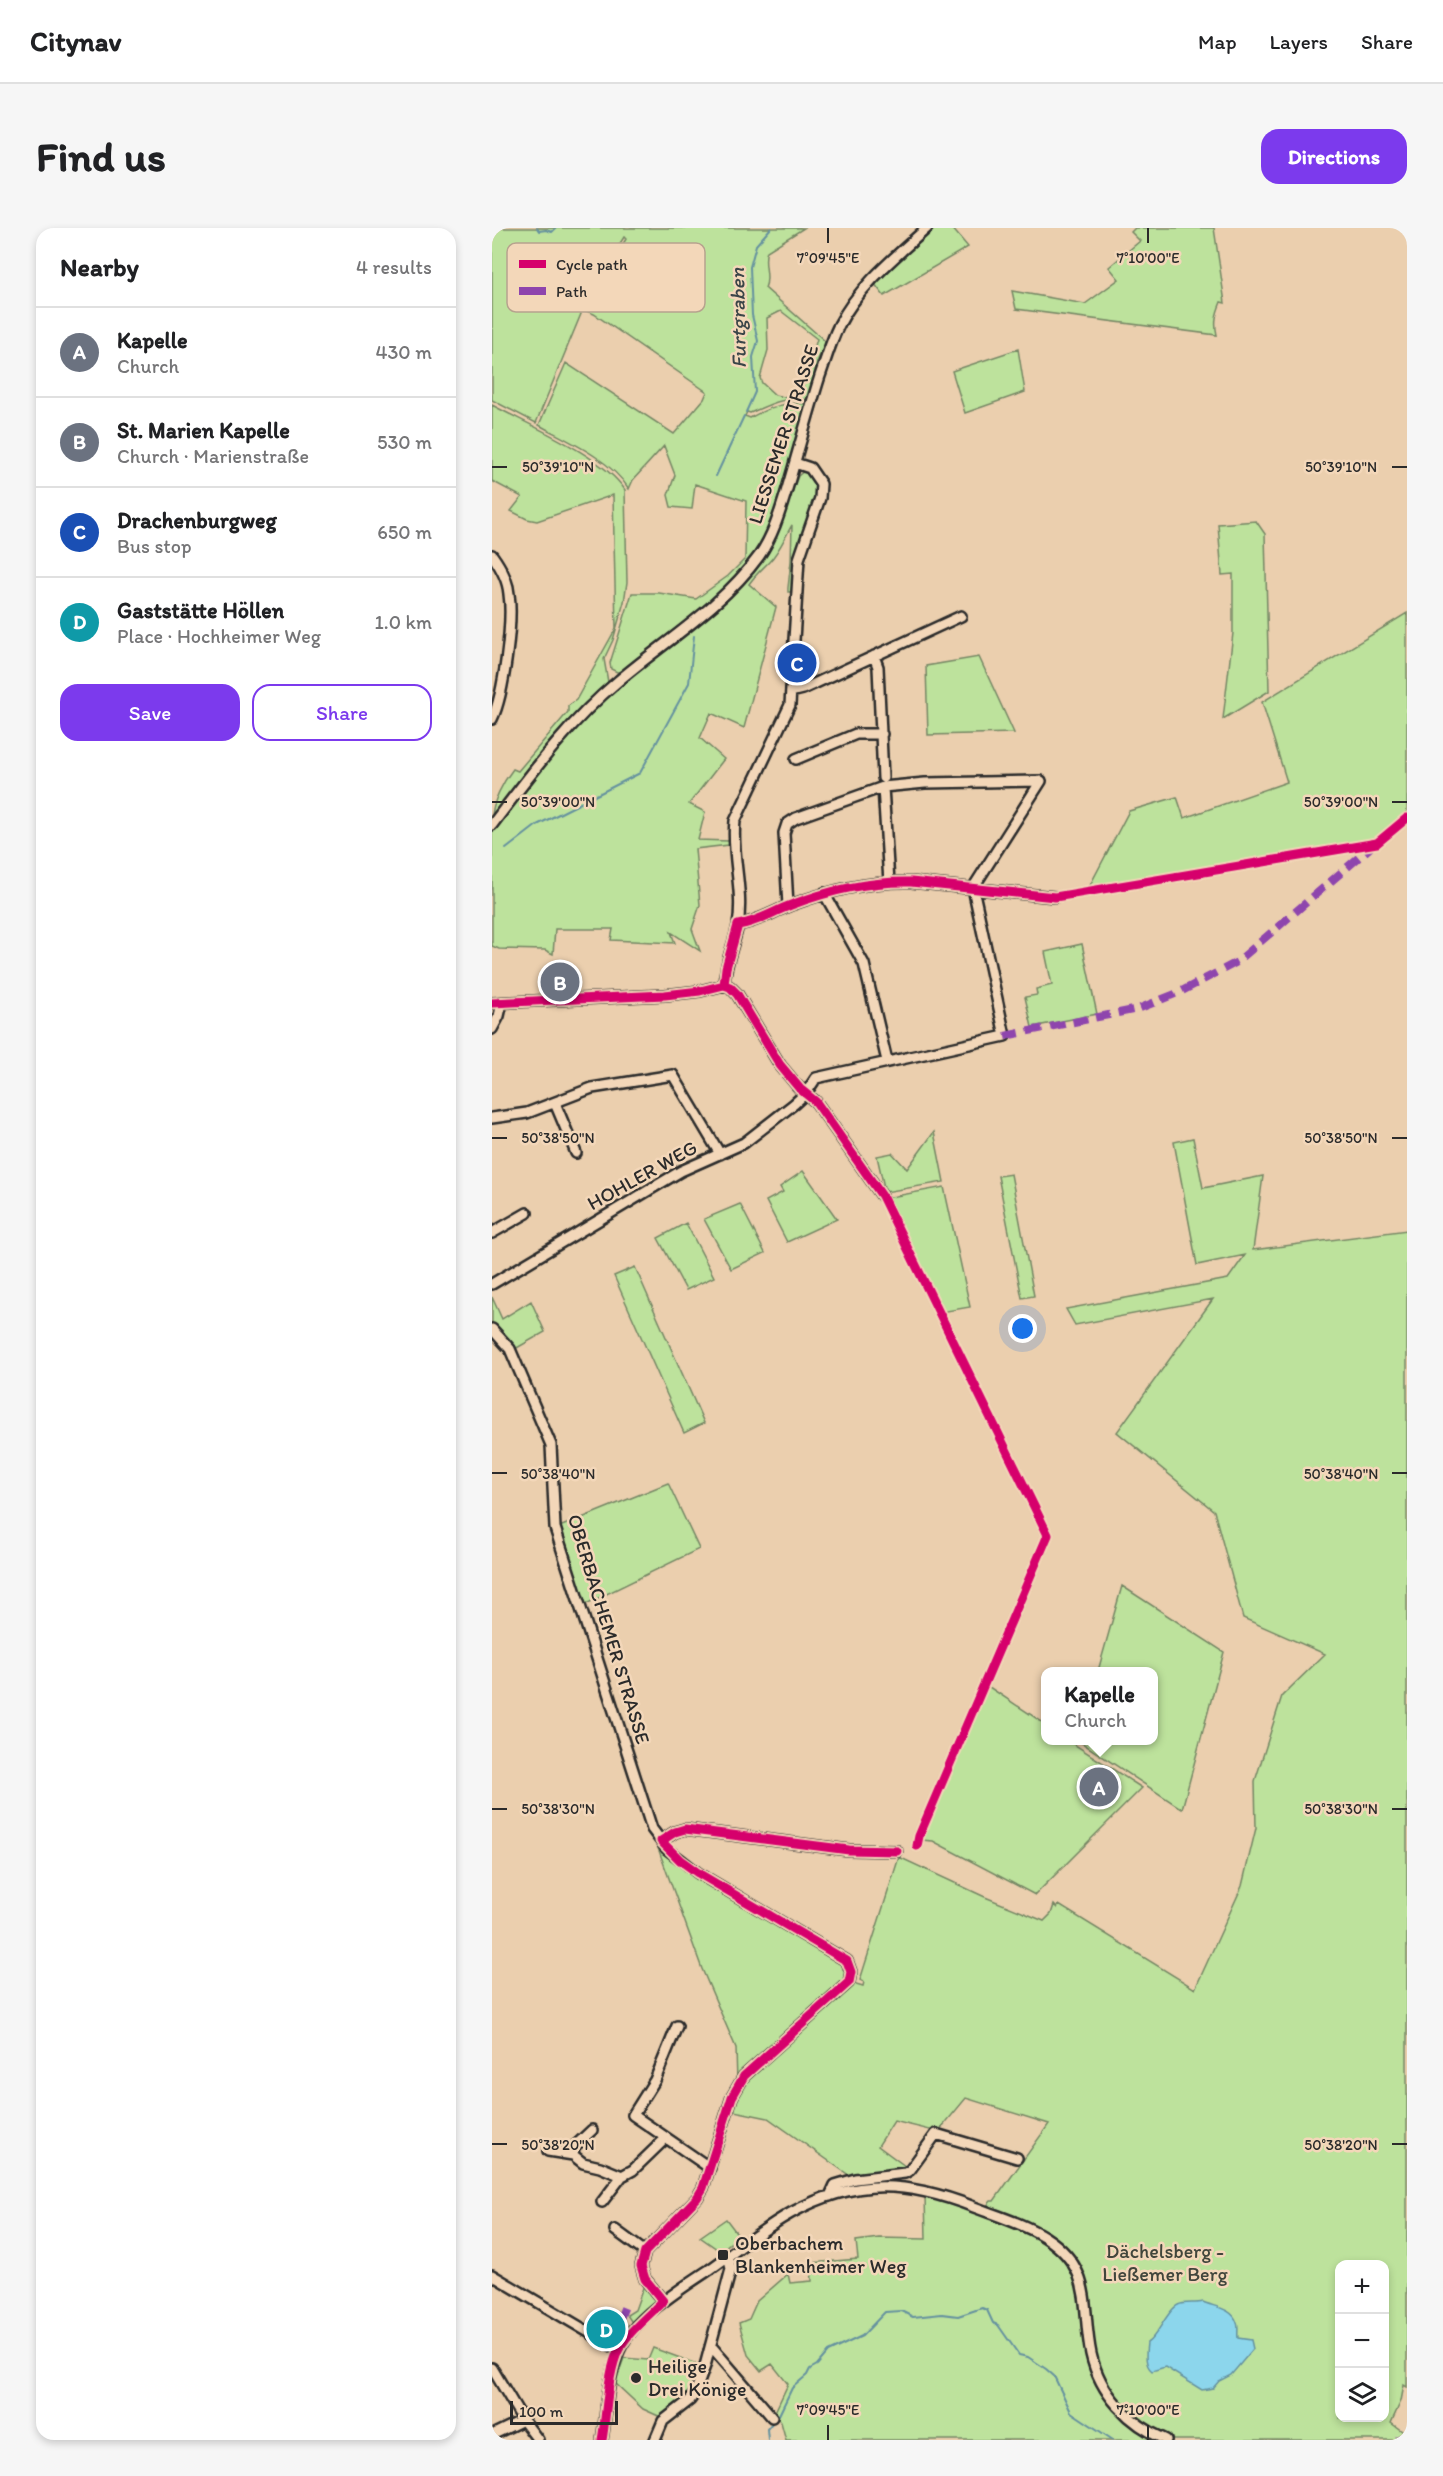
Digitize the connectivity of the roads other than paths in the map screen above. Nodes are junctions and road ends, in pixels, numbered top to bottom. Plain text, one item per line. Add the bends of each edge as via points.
1 (927, 228) edge
2 (795, 463) junction
3 (492, 555) edge
4 (961, 616) dead end
5 (874, 656) junction
6 (791, 692) junction
7 (492, 719) edge
8 (882, 734) junction
9 (796, 759) dead end
10 (883, 782) junction
11 (492, 825) edge
12 (889, 882) junction
13 (973, 888) junction
14 (824, 893) junction
15 (1055, 897) dead end
16 (788, 906) junction
17 (738, 925) junction
18 (724, 985) junction
19 (497, 1003) edge
20 (492, 1029) edge
21 (887, 1061) junction
22 (790, 1077) junction
23 (816, 1078) junction
24 (806, 1093) junction
25 (555, 1103) junction
26 (492, 1118) edge
27 (576, 1154) dead end
28 (720, 1154) junction
29 (882, 1196) dead end
30 (527, 1213) dead end
31 (492, 1233) edge
32 (492, 1284) edge
33 (492, 1329) edge
34 (661, 1841) junction
35 (897, 1851) dead end
36 (677, 2026) dead end
37 (592, 2130) dead end
38 (665, 2139) junction
39 (548, 2151) dead end
40 (573, 2155) junction
41 (1017, 2158) dead end
42 (710, 2168) junction
43 (622, 2176) junction
44 (830, 2196) junction
45 (602, 2202) dead end
46 (615, 2230) dead end
47 (645, 2252) junction
48 (729, 2256) junction
49 (492, 2275) edge
50 (663, 2301) junction
51 (711, 2346) junction
52 (619, 2350) junction
53 (492, 2368) edge
54 (772, 2417) dead end
55 (523, 2420) junction
56 (492, 2435) edge
57 (538, 2440) edge
58 (602, 2440) edge
59 (655, 2440) edge
60 (1166, 2440) edge

1 - 2 street, LIESSEMER STRASSE via 878,274 840,323
2 - 6 street via 810,468 821,484 799,559
2 - 11 street, LIESSEMER STRASSE via 776,523 760,554 738,582 616,682 579,718
3 - 7 street via 509,594 502,693
4 - 5 street
5 - 6 street
5 - 8 street
6 - 17 street via 790,705 735,821
8 - 9 street via 856,734
8 - 10 street
10 - 12 street
10 - 13 street via 1041,781
10 - 16 street via 787,824 784,840
12 - 13 street
12 - 14 street
13 - 15 street
13 - 21 street via 1005,1036
14 - 16 street
14 - 21 street via 864,964
16 - 17 street via 761,920
17 - 18 street
18 - 19 street via 665,995
18 - 22 street via 737,994
19 - 20 street via 499,1016
21 - 23 street
22 - 23 street
22 - 24 street
23 - 24 street, HOHLER WEG
24 - 28 street, HOHLER WEG via 753,1137
24 - 29 street
25 - 26 street via 527,1113
25 - 27 street
25 - 28 street via 592,1088 673,1076
28 - 32 street, HOHLER WEG via 681,1171
30 - 31 street
33 - 34 street, OBERBACHEMER STRASSE via 510,1349 551,1445 555,1528 650,1825
34 - 35 street via 685,1829 849,1850
34 - 42 street, OBERBACHEMER STRASSE via 698,1873 847,1961 851,1972 843,1988 744,2076 732,2097
36 - 38 street via 654,2080 633,2115
37 - 40 street via 574,2147
38 - 42 street
38 - 43 street
39 - 40 street
40 - 43 street via 583,2163
41 - 44 street via 936,2134 905,2173 835,2185
42 - 47 street, OBERBACHEMER STRASSE via 697,2198
43 - 45 street
44 - 48 street via 791,2213
44 - 60 street via 871,2187 925,2190 1046,2238 1072,2263 1082,2283 1091,2352 1100,2381 1123,2412 1140,2427
46 - 47 street
47 - 50 street via 641,2266 645,2279
48 - 50 street
48 - 51 street via 731,2269
49 - 52 street
50 - 52 street
51 - 54 street
51 - 59 street via 695,2393 663,2421
52 - 58 street via 608,2392
53 - 55 street
55 - 56 street
55 - 57 street

